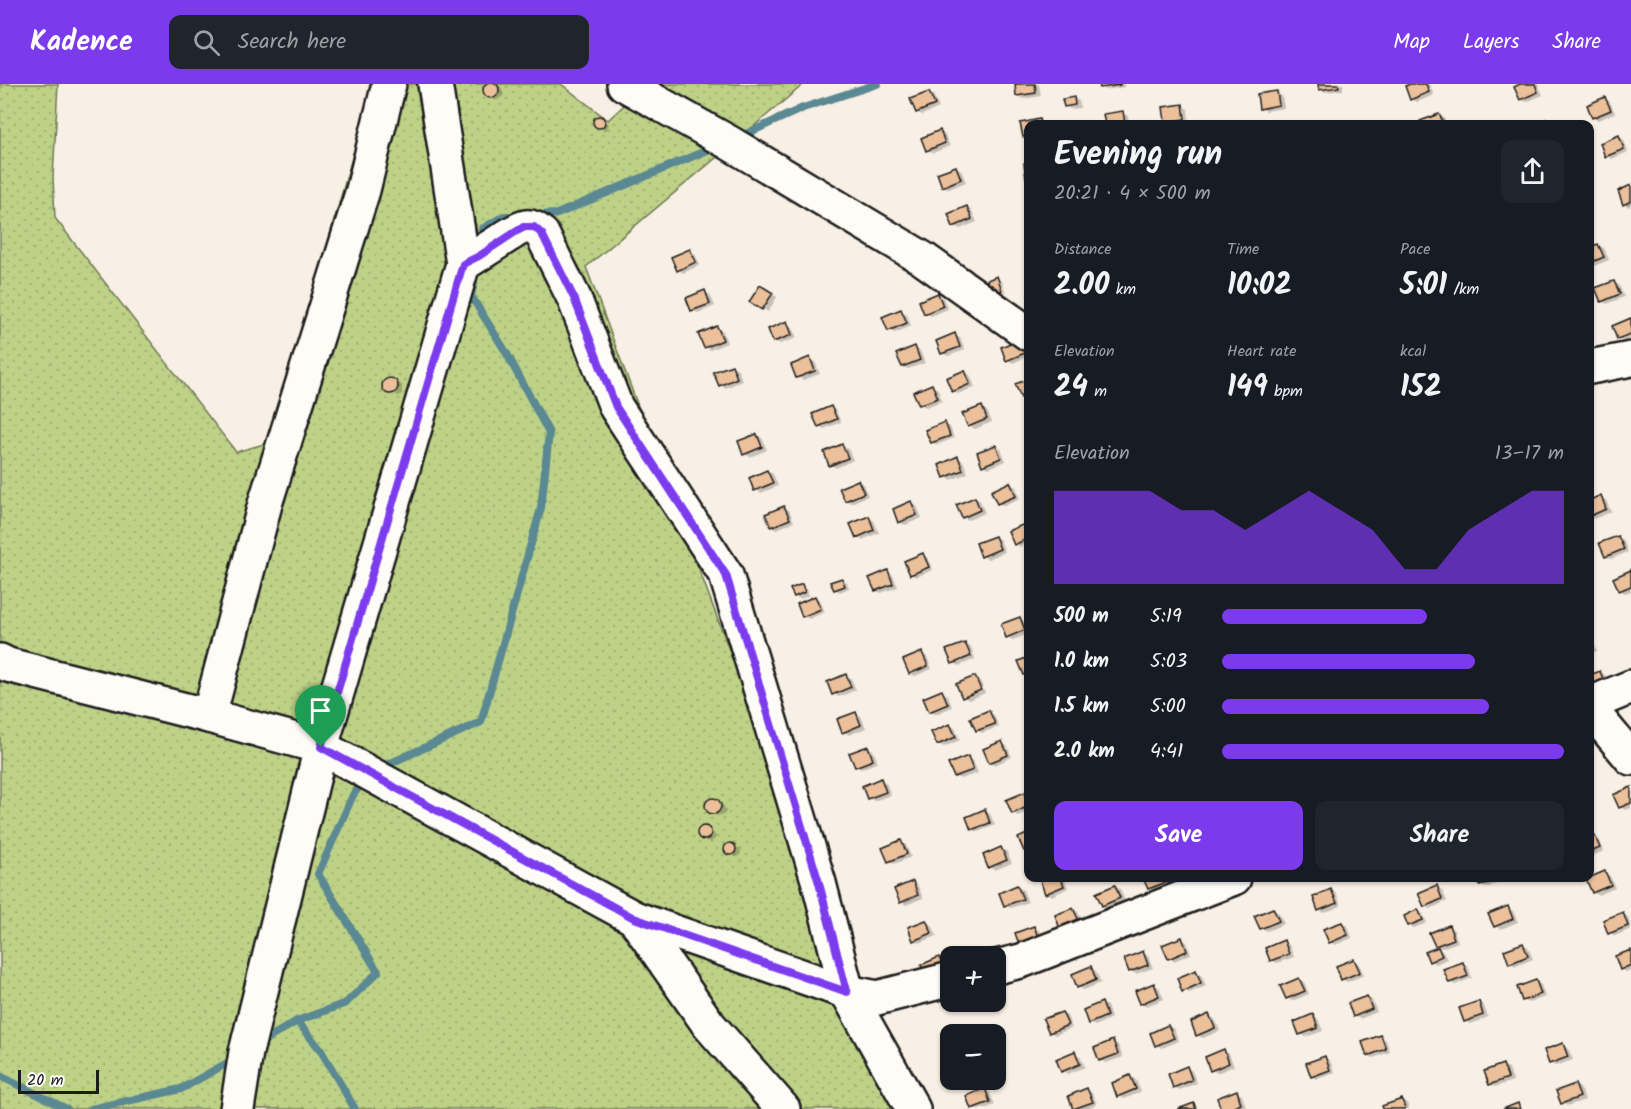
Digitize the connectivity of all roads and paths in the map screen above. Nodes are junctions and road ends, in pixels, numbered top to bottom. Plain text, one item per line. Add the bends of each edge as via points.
1 (389, 84) edge
2 (435, 84) edge
3 (624, 84) edge
4 (463, 264) junction
5 (1024, 330) edge
6 (1631, 359) edge
7 (1594, 366) edge
8 (0, 661) edge
9 (1631, 687) edge
10 (1594, 702) edge
11 (1594, 714) edge
12 (209, 716) junction
13 (321, 747) junction
14 (1631, 758) edge
15 (1224, 882) edge
16 (634, 918) junction
17 (1006, 965) edge
18 (940, 982) edge
19 (847, 992) junction
20 (237, 1109) edge
21 (783, 1109) edge
22 (914, 1109) edge

1 - 12 street via 363,190 266,504
2 - 4 street
3 - 5 street via 922,258
4 - 13 street
4 - 19 street via 523,227 534,227 542,234 574,298 616,407 726,575 819,883
6 - 7 street
8 - 12 street
9 - 10 street
11 - 14 street
12 - 13 street
13 - 16 street
13 - 20 street via 246,1052
15 - 17 street
16 - 19 street
16 - 21 street via 709,1025
18 - 19 street via 877,998
19 - 22 street

